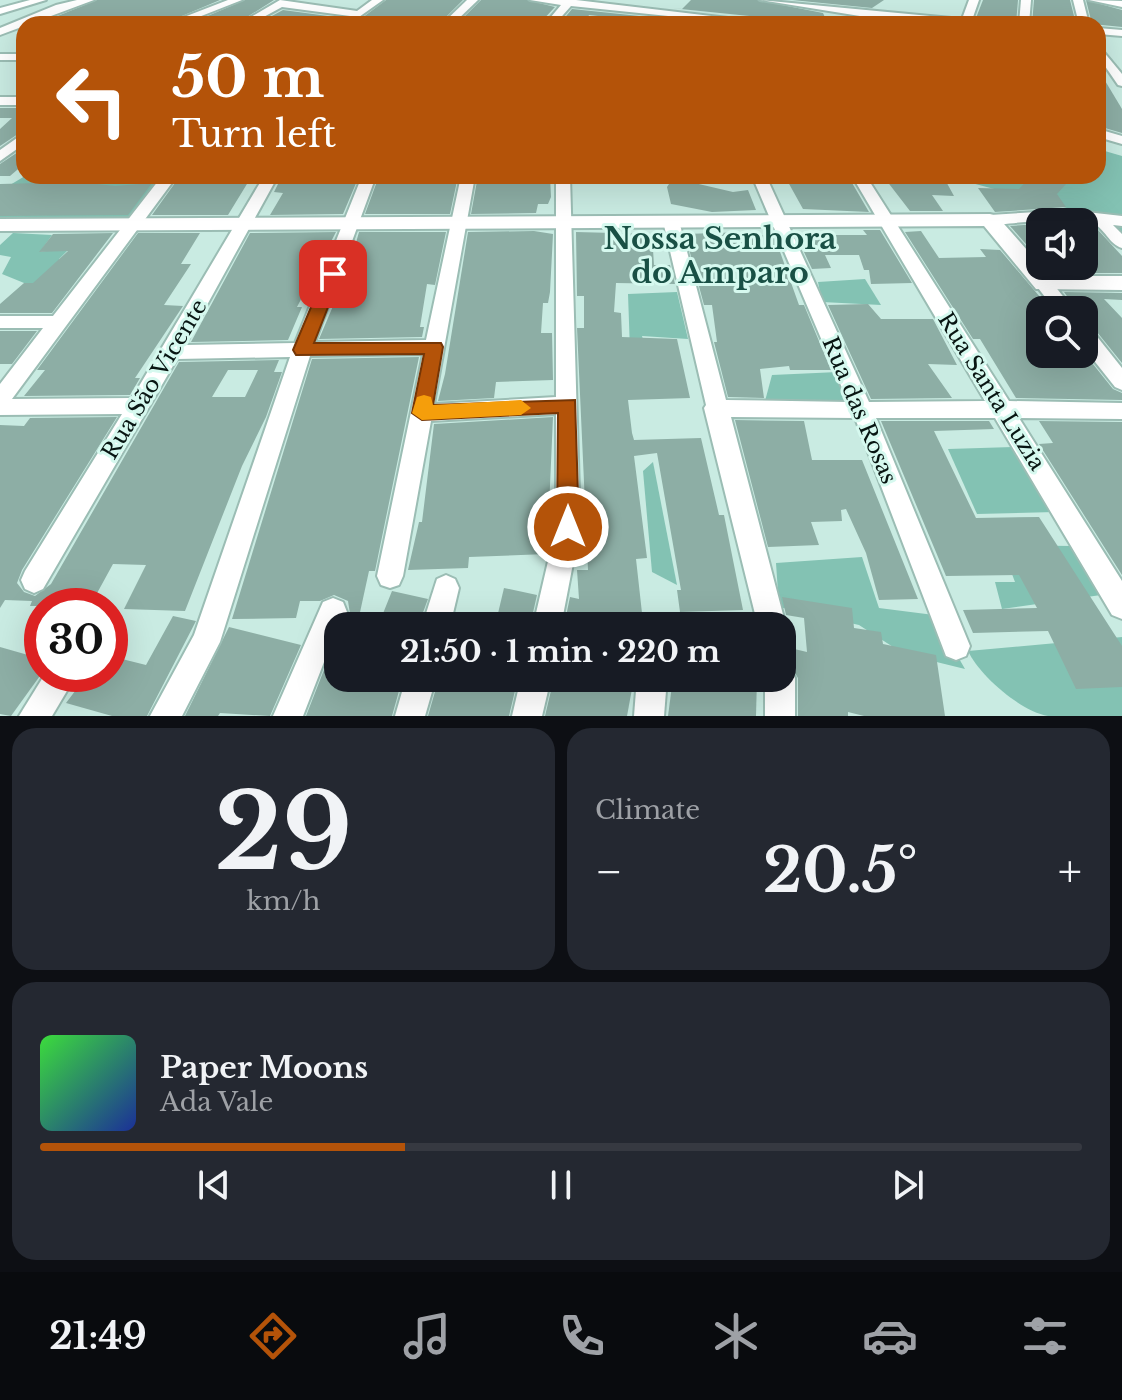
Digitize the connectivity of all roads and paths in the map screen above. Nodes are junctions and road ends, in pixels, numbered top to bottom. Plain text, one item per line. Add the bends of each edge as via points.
1 (41, 0) edge
2 (89, 0) edge
3 (237, 0) edge
4 (378, 0) edge
5 (473, 0) edge
6 (535, 0) edge
7 (663, 0) edge
8 (832, 0) edge
9 (890, 0) edge
10 (1094, 0) edge
11 (284, 2) edge
12 (570, 2) edge
13 (1117, 2) edge
14 (764, 3) edge
15 (818, 9) junction
16 (0, 11) edge
17 (658, 12) junction
18 (360, 14) junction
19 (877, 15) junction
20 (39, 16) edge
21 (193, 16) edge
22 (259, 16) edge
23 (357, 16) edge
24 (456, 16) edge
25 (656, 16) edge
26 (694, 16) edge
27 (817, 16) edge
28 (830, 16) edge
29 (886, 16) edge
30 (1106, 59) edge
31 (1120, 78) edge
32 (164, 184) edge
33 (266, 184) edge
34 (366, 184) edge
35 (467, 184) edge
36 (563, 184) edge
37 (762, 184) edge
38 (864, 184) edge
39 (885, 219) junction
40 (777, 220) junction
41 (990, 220) junction
42 (564, 221) junction
43 (671, 221) junction
44 (1100, 221) junction
45 (1122, 221) edge
46 (244, 224) junction
47 (353, 224) junction
48 (460, 224) junction
49 (0, 225) edge
50 (131, 225) junction
51 (1122, 243) edge
52 (1122, 283) edge
53 (1044, 284) junction
54 (1054, 296) edge
55 (0, 322) edge
56 (58, 322) junction
57 (434, 347) junction
58 (302, 350) junction
59 (171, 352) junction
60 (1098, 352) edge
61 (1122, 382) edge
62 (0, 399) edge
63 (568, 405) junction
64 (139, 406) junction
65 (0, 407) edge
66 (715, 408) junction
67 (1003, 408) junction
68 (1122, 411) edge
69 (863, 412) junction
70 (422, 413) junction
71 (390, 576) dead end
72 (34, 580) dead end
73 (446, 588) dead end
74 (1122, 606) edge
75 (440, 612) edge
76 (550, 612) edge
77 (768, 612) edge
78 (324, 633) edge
79 (956, 646) dead end
80 (50, 692) edge
81 (417, 692) edge
82 (533, 692) edge
83 (651, 692) edge
84 (780, 692) edge
85 (34, 716) edge
86 (165, 716) edge
87 (288, 716) edge
88 (410, 716) edge
89 (527, 716) edge
90 (649, 716) edge
91 (780, 716) edge

1 - 16 street
2 - 20 street
3 - 21 street
4 - 18 street
5 - 24 street
6 - 12 street
7 - 17 street
8 - 15 street
9 - 19 street
10 - 13 street
11 - 18 street
11 - 22 street
12 - 17 street
14 - 15 street
14 - 27 street
15 - 19 street
15 - 28 street
17 - 25 street
17 - 26 street
18 - 23 street
19 - 29 street
30 - 31 street
32 - 50 street
33 - 46 street, Rua São Vicente
34 - 47 street
35 - 48 street
36 - 42 street
37 - 40 street, Rua das Rosas
38 - 39 street, Rua Santa Luzia
39 - 40 main road
39 - 41 main road
39 - 67 street, Rua Santa Luzia
40 - 43 main road
40 - 69 street, Rua das Rosas
41 - 44 street via 1069,215
41 - 53 main road
42 - 43 main road
42 - 48 main road
42 - 63 street
43 - 66 street
44 - 45 street
44 - 51 street
46 - 47 main road
46 - 50 main road
46 - 59 street, Rua São Vicente
47 - 48 main road
47 - 58 street
48 - 57 street
49 - 50 main road
50 - 56 street
52 - 53 main road
53 - 54 street
55 - 56 street
56 - 62 street
57 - 58 street
57 - 70 street
58 - 59 street
58 - 86 street via 206,642
59 - 64 street, Rua São Vicente
60 - 61 street
63 - 70 street
63 - 76 street via 568,527
64 - 65 street
64 - 72 street, Rua São Vicente
66 - 69 street
66 - 77 street
67 - 68 street
67 - 69 street
67 - 74 street, Rua Santa Luzia
69 - 79 street, Rua das Rosas
70 - 71 street
73 - 75 street
78 - 87 street
80 - 85 street
81 - 88 street
82 - 89 street
83 - 90 street
84 - 91 street

